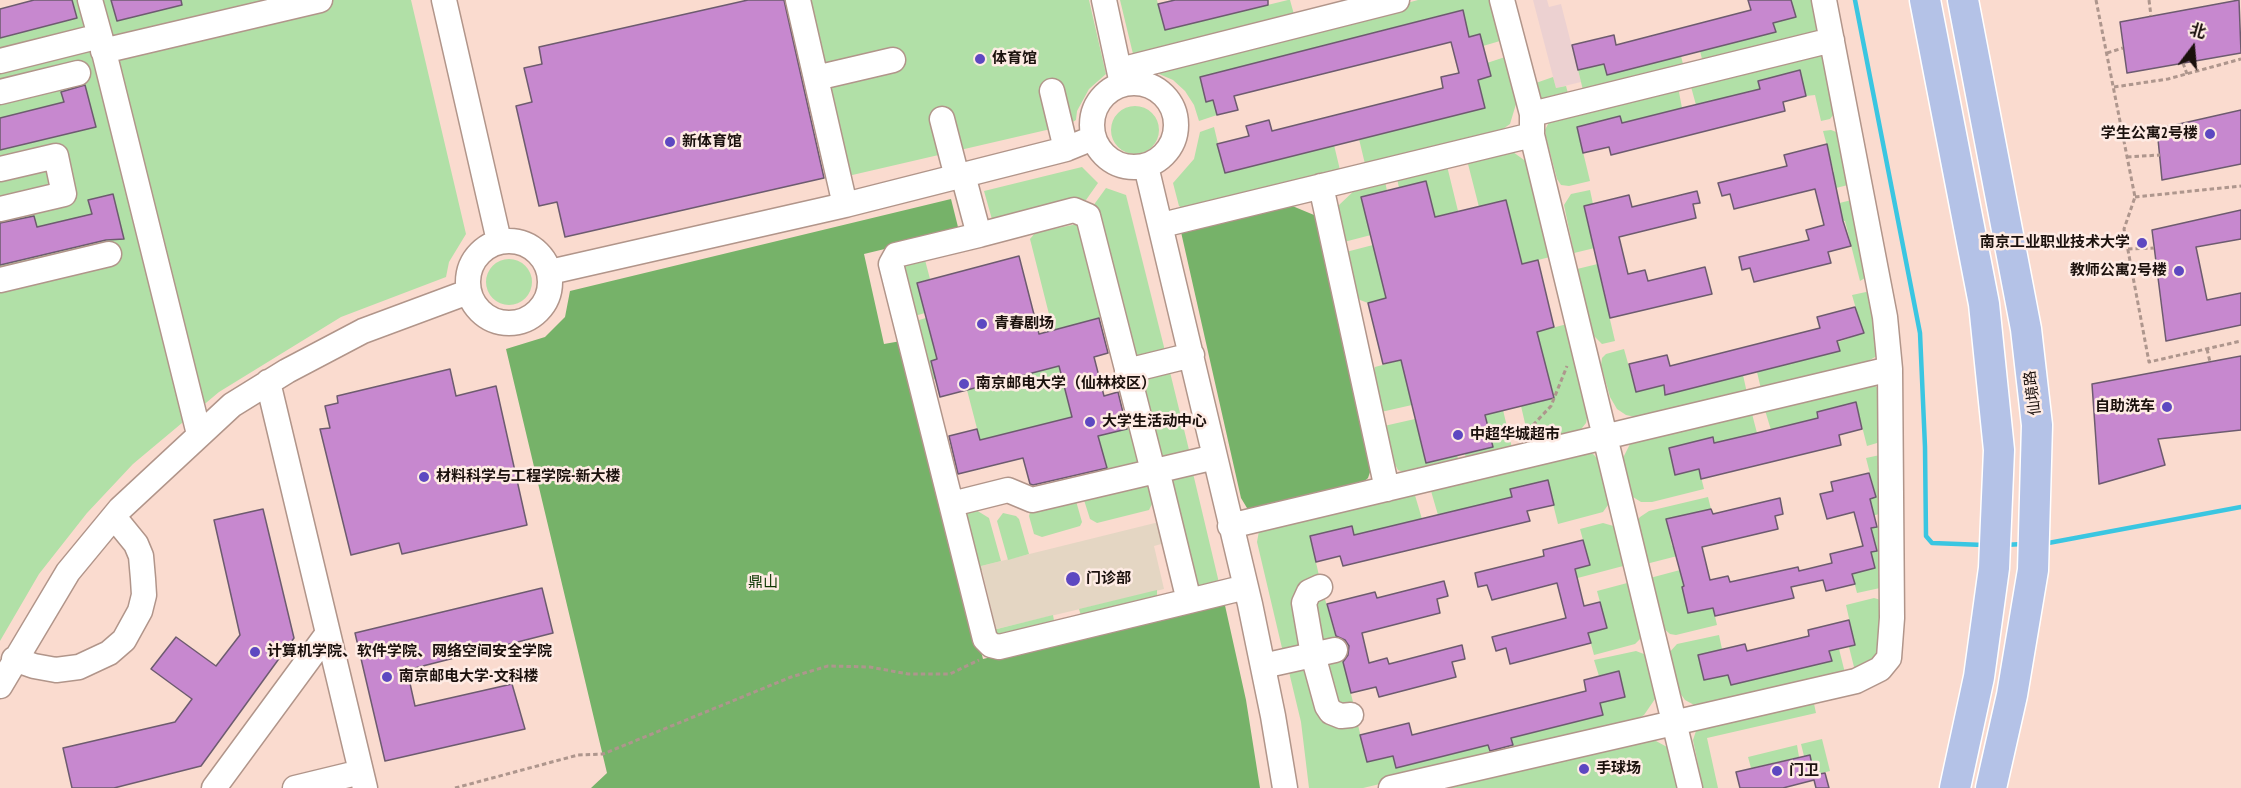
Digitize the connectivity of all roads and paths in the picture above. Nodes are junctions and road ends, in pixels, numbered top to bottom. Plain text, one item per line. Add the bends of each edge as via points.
1 (90, 0) edge
2 (320, 0) edge
3 (444, 0) edge
4 (798, 0) edge
5 (1104, 0) edge
6 (1397, 0) edge
7 (1502, 0) edge
8 (1824, 0) edge
9 (1925, 0) edge
10 (1963, 0) edge
11 (2096, 0) edge
12 (2149, 0) edge
13 (2151, 16) dead end
14 (1832, 40) junction
15 (102, 44) junction
16 (2123, 48) dead end
17 (2107, 53) junction
18 (2241, 59) edge
19 (893, 60) dead end
20 (0, 61) edge
21 (2183, 63) dead end
22 (78, 73) dead end
23 (2187, 74) junction
24 (1121, 77) junction
25 (816, 78) junction
26 (2114, 87) junction
27 (1052, 91) dead end
28 (0, 92) edge
29 (942, 119) dead end
30 (1532, 124) junction
31 (1093, 138) junction
32 (1066, 149) junction
33 (2160, 155) dead end
34 (2127, 157) junction
35 (1146, 166) junction
36 (0, 169) edge
37 (960, 176) junction
38 (1321, 186) junction
39 (2241, 186) edge
40 (2135, 197) junction
41 (845, 205) junction
42 (0, 209) edge
43 (1162, 225) junction
44 (979, 235) junction
45 (499, 241) junction
46 (2154, 248) dead end
47 (2128, 249) junction
48 (109, 254) dead end
49 (550, 272) junction
50 (0, 280) edge
51 (468, 292) junction
52 (2241, 341) edge
53 (2207, 349) junction
54 (1192, 355) junction
55 (1570, 358) dead end
56 (2210, 362) dead end
57 (1890, 369) junction
58 (1127, 371) junction
59 (268, 382) junction
60 (1526, 428) dead end
61 (199, 434) junction
62 (1604, 438) junction
63 (1215, 457) junction
64 (1155, 471) junction
65 (1386, 489) junction
66 (952, 504) junction
67 (114, 517) junction
68 (1230, 526) junction
69 (1246, 587) junction
70 (1320, 587) dead end
71 (1189, 601) junction
72 (328, 633) junction
73 (992, 645) junction
74 (1324, 653) junction
75 (14, 659) junction
76 (1263, 666) junction
77 (0, 686) edge
78 (1352, 715) dead end
79 (1674, 721) junction
80 (363, 780) edge
81 (214, 788) edge
82 (295, 788) edge
83 (454, 788) edge
84 (1285, 788) edge
85 (1391, 788) edge
86 (1690, 788) edge
87 (1955, 788) edge
88 (1990, 788) edge

1 - 15 street
2 - 15 street
3 - 45 street
4 - 25 street
5 - 24 street
6 - 24 street
7 - 30 street
8 - 14 street
9 - 87 main road via 1984,304 1998,450 1994,568 1979,677
10 - 88 main road, 仙境路 via 2026,329 2037,425 2033,570 2013,695
11 - 17 path
12 - 13 path
14 - 30 street
14 - 57 street via 1875,257
15 - 20 street
15 - 61 street
16 - 17 path
17 - 26 path
18 - 23 path
19 - 25 street
21 - 23 path
22 - 28 street
23 - 26 path
24 - 31 street via 1094,111
24 - 35 street via 1157,89 1167,97 1176,119 1173,142 1166,153
25 - 41 street
26 - 34 path
27 - 32 street
29 - 37 street
30 - 38 street
30 - 62 street
31 - 32 street
31 - 35 street via 1114,162
32 - 37 street
33 - 34 path
34 - 40 path
35 - 43 street
36 - 42 street via 56,156 64,194
37 - 41 street
37 - 44 street
38 - 43 street
38 - 65 street
39 - 40 path
40 - 47 path via 2124,229
41 - 49 street
43 - 54 street
44 - 58 street via 1074,210 1088,216
44 - 66 street via 896,255 891,264
45 - 49 street via 521,242 539,253
45 - 51 street via 480,252 469,270
46 - 47 path
47 - 53 path via 2149,362
48 - 50 street
49 - 51 street via 550,294 538,312 519,323 498,322 488,317 479,311
51 - 59 street via 363,331
52 - 53 path
53 - 56 path
54 - 58 street
54 - 63 street
55 - 60 path via 1551,406
57 - 62 street
57 - 79 street via 1889,658 1880,669 1856,681
58 - 64 street
59 - 61 street via 232,405
59 - 72 street
61 - 67 street
62 - 65 street
62 - 79 street
63 - 64 street
63 - 68 street
64 - 66 street via 1032,500 1008,490
64 - 71 street
65 - 68 street
66 - 73 street via 986,639
67 - 75 street via 68,572
67 - 75 street via 136,544 143,579 140,611 124,640 109,653 78,667 56,670
68 - 69 street
69 - 71 street
69 - 76 street
70 - 74 street via 1309,592 1304,603
71 - 73 street via 999,647
72 - 80 street
72 - 81 street
73 - 83 path via 977,662 950,674 828,666 791,677 603,754 578,754
74 - 76 street
74 - 78 street via 1327,706 1341,716
75 - 77 street
76 - 84 street
79 - 85 street
79 - 86 street
80 - 82 street

